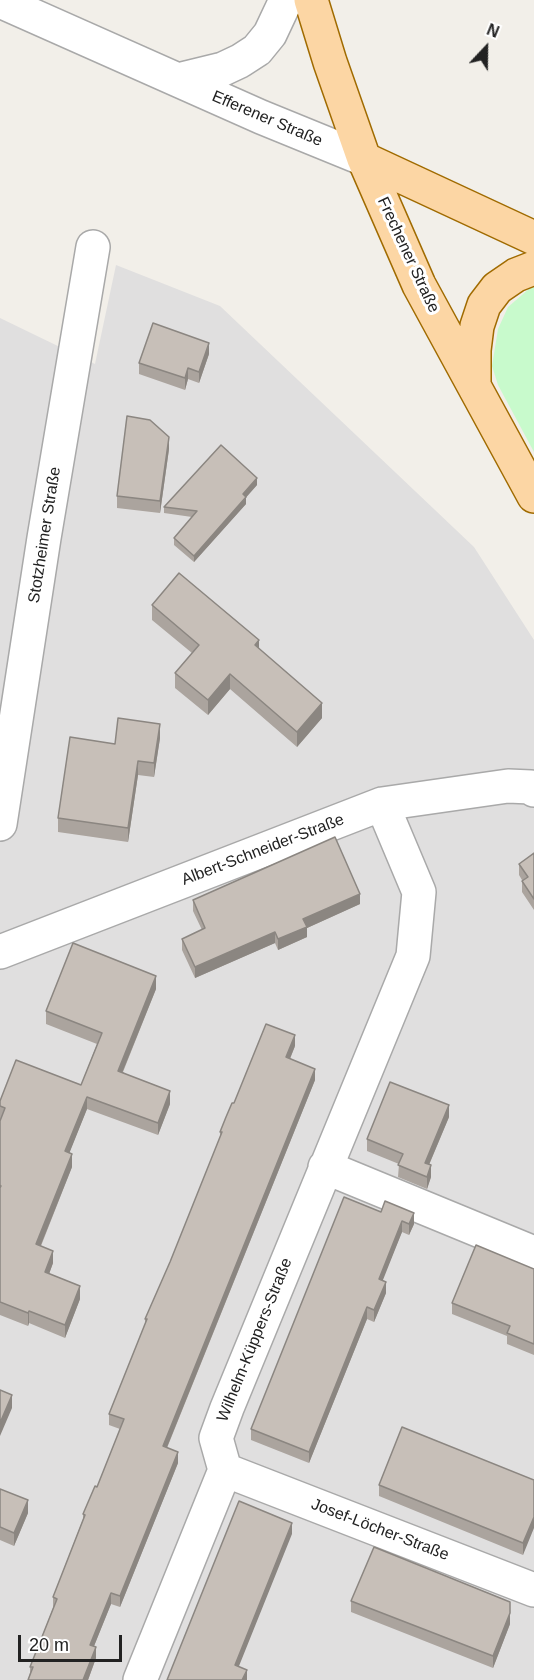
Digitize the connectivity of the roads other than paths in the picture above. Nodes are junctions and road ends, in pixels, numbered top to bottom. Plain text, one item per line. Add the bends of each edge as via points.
1 (286, 0) edge
2 (311, 0) edge
3 (0, 2) edge
4 (178, 80) junction
5 (364, 159) junction
6 (534, 238) edge
7 (93, 247) dead end
8 (534, 268) edge
9 (474, 387) junction
10 (534, 496) edge
11 (534, 790) edge
12 (382, 804) junction
13 (0, 823) edge
14 (0, 952) edge
15 (325, 1167) junction
16 (534, 1253) edge
17 (225, 1470) junction
18 (534, 1590) edge
19 (140, 1680) edge

1 - 4 street via 270,34 257,50 223,69
2 - 5 main road, Frechener Straße
3 - 4 street, Efferener Straße
4 - 5 street, Efferener Straße
5 - 6 main road, Efferener Straße
5 - 9 main road, Frechener Straße via 419,285
7 - 13 street, Stotzheimer Straße
8 - 9 main road via 497,288 484,305 474,350
9 - 10 main road, Frechener Straße
11 - 12 street, Albert-Schneider-Straße via 508,786
12 - 14 street, Albert-Schneider-Straße
12 - 15 street, Wilhelm-Küppers-Straße via 419,892 413,956
15 - 16 street
15 - 17 street, Wilhelm-Küppers-Straße via 216,1438
17 - 18 street, Josef-Löcher-Straße
17 - 19 street

